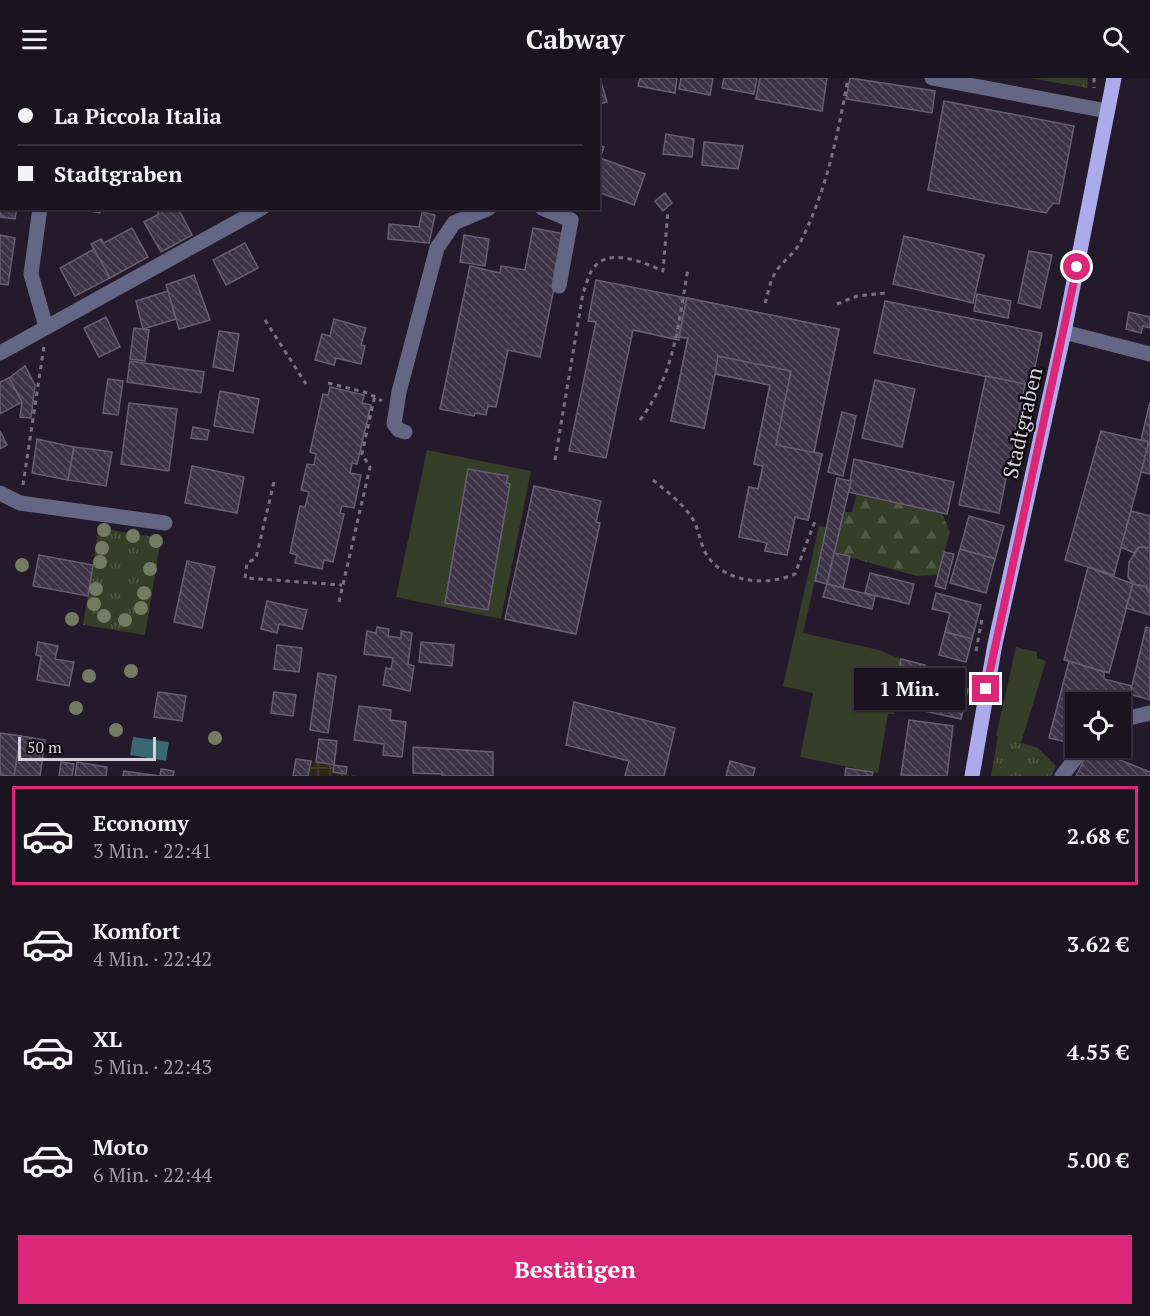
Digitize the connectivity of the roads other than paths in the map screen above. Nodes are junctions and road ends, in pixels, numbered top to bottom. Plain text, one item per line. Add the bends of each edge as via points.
1 (932, 78) edge
2 (1114, 78) edge
3 (1107, 111) junction
4 (40, 210) edge
5 (258, 210) edge
6 (484, 210) edge
7 (547, 210) edge
8 (559, 286) dead end
9 (46, 327) junction
10 (1064, 332) junction
11 (0, 353) edge
12 (1150, 354) edge
13 (405, 432) dead end
14 (0, 493) edge
15 (165, 523) dead end
16 (1150, 713) edge
17 (1131, 717) edge
18 (1076, 758) edge
19 (972, 776) edge
20 (1062, 776) edge

1 - 3 street
2 - 3 main road, Stadtgraben
3 - 10 main road, Stadtgraben
4 - 9 street via 32,274
5 - 9 street
6 - 13 street via 454,223 436,248 396,407 394,424
7 - 8 street via 571,220
9 - 11 street
10 - 12 street
10 - 19 main road, Stadtgraben via 995,644
14 - 15 street via 20,503
16 - 17 street
18 - 20 street

